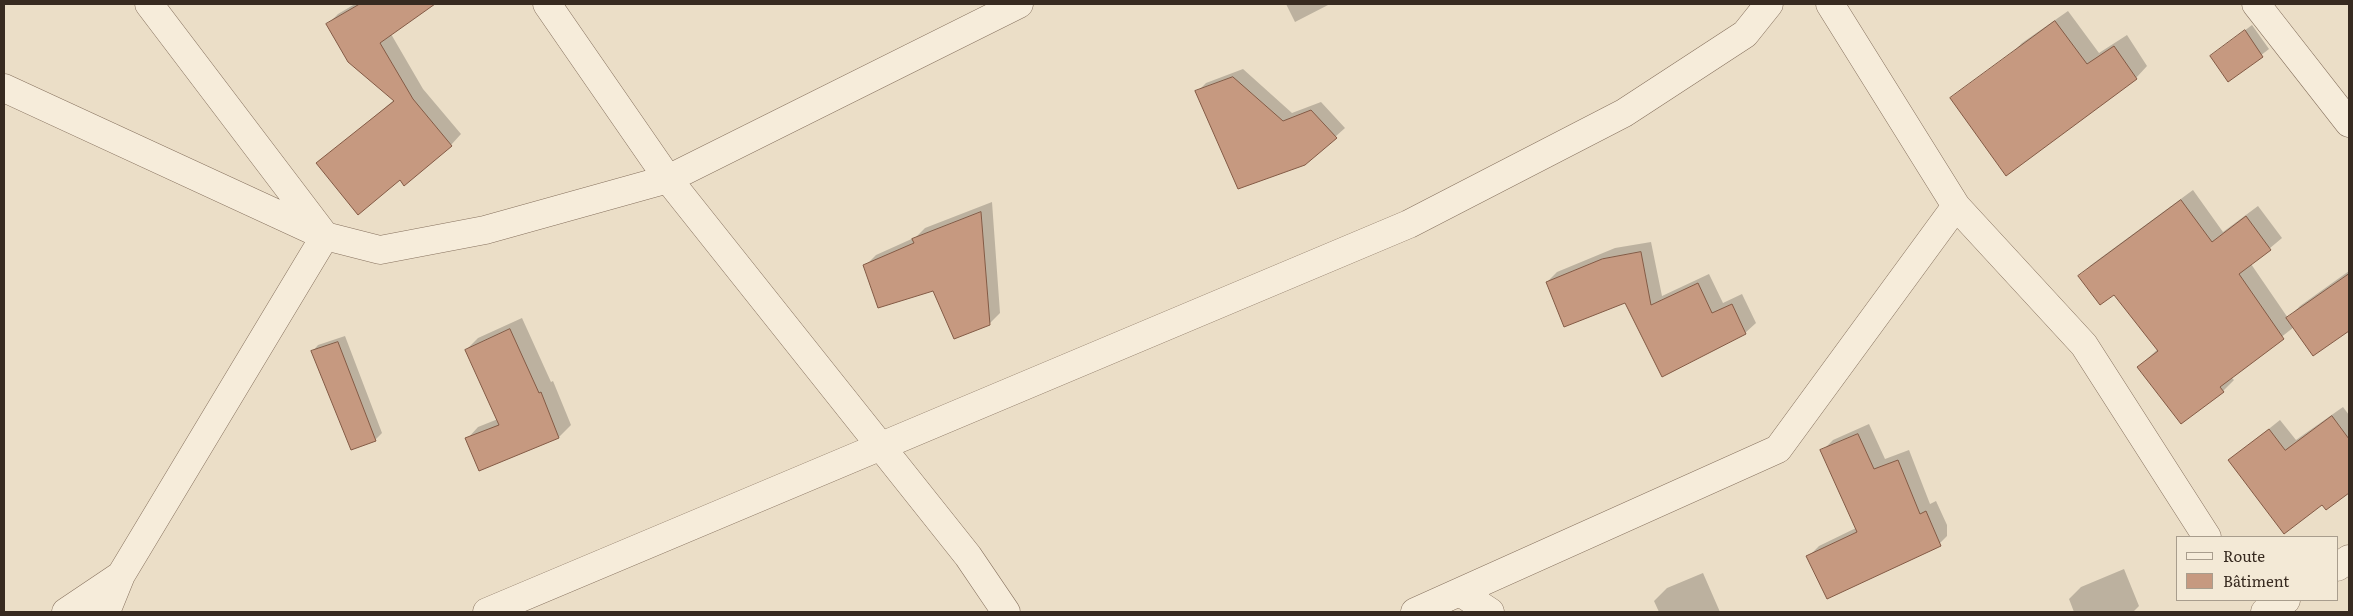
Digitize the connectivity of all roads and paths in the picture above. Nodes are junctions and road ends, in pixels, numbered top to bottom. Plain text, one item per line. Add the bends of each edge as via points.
1 (149, 4) edge
2 (546, 4) edge
3 (1020, 4) edge
4 (1769, 4) edge
5 (1830, 4) edge
6 (2256, 4) edge
7 (4, 88) edge
8 (2347, 118) edge
9 (668, 180) junction
10 (1956, 206) junction
11 (325, 236) junction
12 (881, 446) junction
13 (2206, 536) edge
14 (2349, 559) edge
15 (2338, 566) edge
16 (121, 575) junction
17 (1460, 592) junction
18 (66, 612) edge
19 (106, 612) edge
20 (486, 612) edge
21 (1006, 612) edge
22 (1415, 612) edge
23 (1490, 612) edge

1 - 11 street
2 - 9 street
3 - 9 street
4 - 12 street via 1745,34 1624,113 1409,224
5 - 10 street
6 - 8 street
7 - 11 street
9 - 11 street via 485,230 380,250
9 - 12 street
10 - 13 street via 2084,345
10 - 17 street via 1778,449
11 - 16 street
12 - 20 street
12 - 21 street via 968,556
14 - 15 street
16 - 18 street
16 - 19 street
17 - 22 street
17 - 23 street

